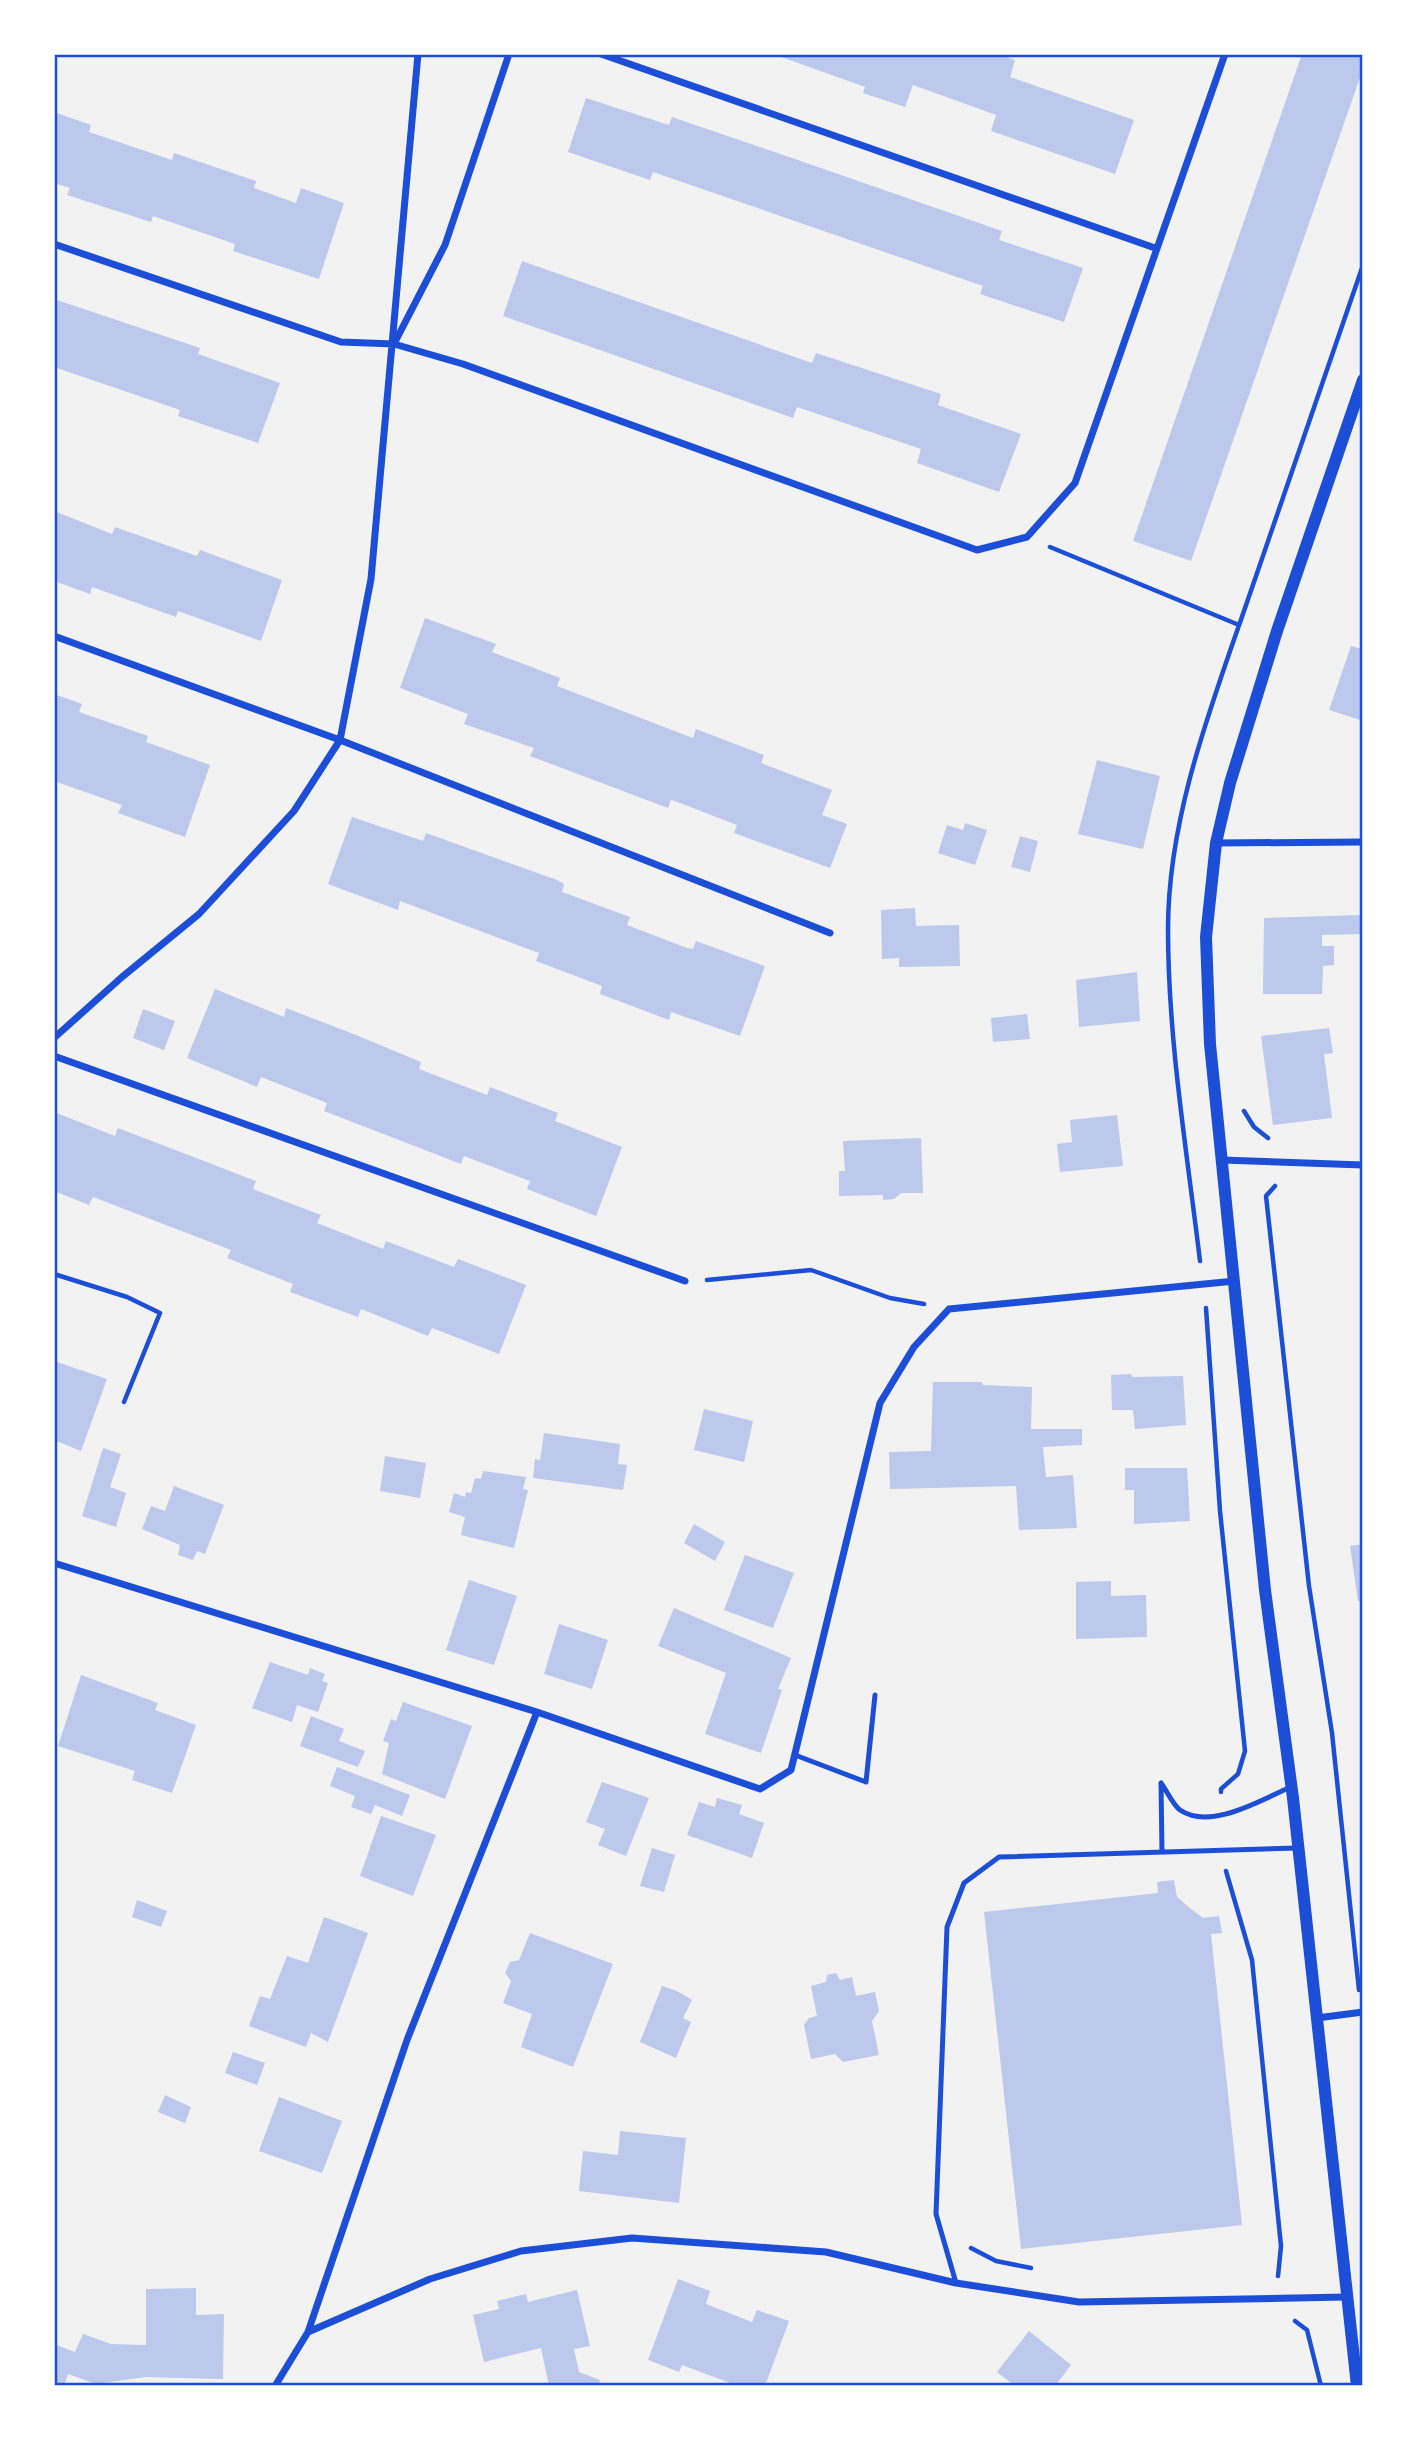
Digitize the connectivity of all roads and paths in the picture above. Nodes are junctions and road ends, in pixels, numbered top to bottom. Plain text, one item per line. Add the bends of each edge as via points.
1 (418, 54) edge
2 (509, 54) edge
3 (601, 54) edge
4 (1225, 54) edge
5 (54, 244) edge
6 (1155, 248) junction
7 (394, 344) junction
8 (1363, 380) edge
9 (1027, 537) junction
10 (1239, 625) dead end
11 (54, 636) edge
12 (340, 740) junction
13 (1363, 842) edge
14 (1216, 843) junction
15 (830, 933) dead end
16 (54, 1038) edge
17 (54, 1056) edge
18 (1243, 1098) dead end
19 (1222, 1160) junction
20 (1280, 1162) junction
21 (1363, 1165) edge
22 (54, 1274) edge
23 (685, 1281) joint
24 (1235, 1281) junction
25 (949, 1309) junction
26 (124, 1402) dead end
27 (54, 1563) edge
28 (875, 1695) dead end
29 (537, 1712) junction
30 (795, 1755) junction
31 (1291, 1787) junction
32 (1298, 1848) junction
33 (1162, 1852) junction
34 (1362, 2012) edge
35 (1317, 2018) junction
36 (968, 2242) dead end
37 (1278, 2266) dead end
38 (1035, 2268) dead end
39 (1267, 2273) dead end
40 (956, 2283) junction
41 (1346, 2297) junction
42 (307, 2332) junction
43 (275, 2386) edge
44 (1357, 2386) edge

1 - 7 street
2 - 7 street via 445,245
3 - 6 street
4 - 6 street
5 - 7 street via 341,342
6 - 9 street via 1075,483
7 - 9 street via 463,364 977,550
7 - 12 street via 371,579
8 - 14 street via 1277,631
9 - 10 path
11 - 12 street
12 - 15 street
12 - 16 street via 294,811 199,914
13 - 14 street
14 - 19 street via 1206,937 1210,1044
17 - 23 street
18 - 20 path via 1244,1112 1254,1126 1268,1138 1278,1137
19 - 20 street
19 - 24 street
20 - 21 street
20 - 34 path via 1281,1185 1272,1187 1266,1196 1308,1586 1332,1733
22 - 26 path via 127,1297 160,1313
23 - 25 path via 811,1270 890,1298
24 - 25 street
24 - 31 street via 1265,1590
25 - 30 street via 914,1347 880,1403
27 - 29 street
28 - 30 lane via 866,1782
29 - 30 street via 760,1789 791,1770
29 - 42 street via 407,2040
31 - 32 street
31 - 33 lane via 1217,1816 1198,1817 1179,1810 1161,1783
32 - 33 lane
32 - 35 street
33 - 40 lane via 999,1857 964,1883 947,1927 936,2214
34 - 35 street
35 - 41 street
36 - 38 path via 971,2250 982,2256
37 - 39 path
40 - 41 street via 1079,2302
40 - 42 street via 826,2252 632,2238 521,2251 429,2280
41 - 44 street
42 - 43 street

